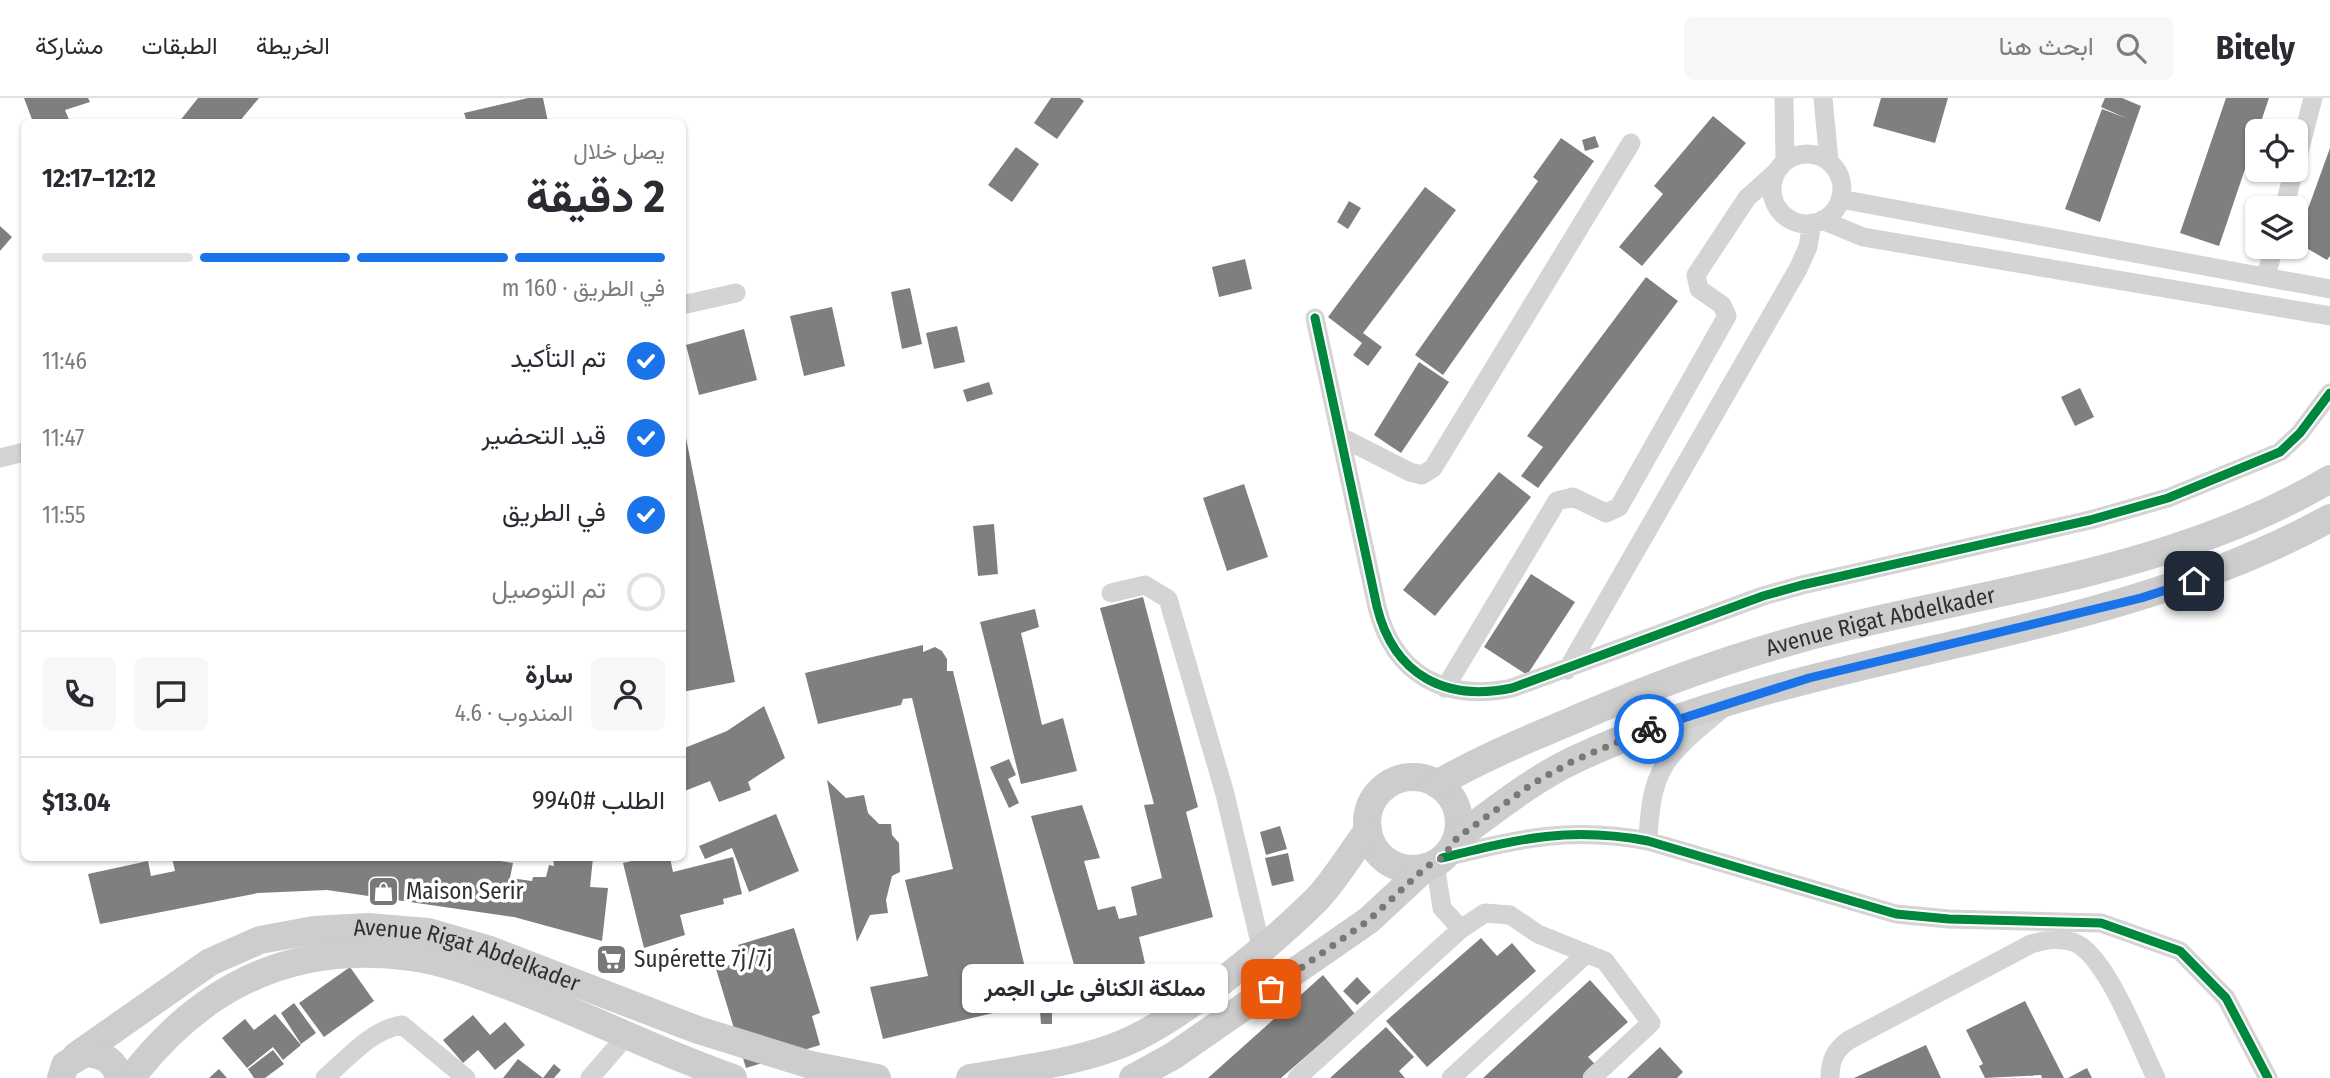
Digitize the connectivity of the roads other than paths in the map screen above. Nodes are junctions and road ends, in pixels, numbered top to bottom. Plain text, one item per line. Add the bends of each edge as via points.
1 (1784, 98) edge
2 (1823, 98) edge
3 (2313, 98) edge
4 (2308, 119) edge
5 (1631, 143) dead end
6 (1829, 162) junction
7 (1781, 167) junction
8 (1840, 199) junction
9 (1817, 221) junction
10 (2271, 259) edge
11 (2266, 276) junction
12 (2330, 289) edge
13 (736, 293) dead end
14 (686, 304) edge
15 (2330, 316) edge
16 (1315, 318) dead end
17 (2330, 393) edge
18 (1341, 437) junction
19 (21, 453) edge
20 (0, 458) edge
21 (2330, 479) edge
22 (2330, 518) edge
23 (1111, 593) dead end
24 (1567, 670) junction
25 (1446, 688) junction
26 (1732, 701) junction
27 (1437, 784) junction
28 (1368, 831) junction
29 (1648, 841) junction
30 (1440, 857) junction
31 (1461, 929) junction
32 (1261, 947) junction
33 (1586, 955) junction
34 (627, 1035) junction
35 (63, 1069) edge
36 (119, 1078) edge
37 (131, 1078) edge
38 (325, 1078) edge
39 (466, 1078) edge
40 (590, 1078) edge
41 (733, 1078) edge
42 (877, 1078) edge
43 (970, 1078) edge
44 (1133, 1078) edge
45 (1297, 1078) edge
46 (1451, 1078) edge
47 (1592, 1078) edge
48 (1830, 1078) edge
49 (2156, 1078) edge
50 (2267, 1078) edge

1 - 7 street
2 - 6 street
3 - 4 street
5 - 18 street via 1433,468 1422,475 1410,472
6 - 7 street via 1803,154
6 - 8 street via 1840,179
7 - 9 street via 1772,194 1781,213 1790,219
7 - 25 street via 1746,198 1696,275 1699,289 1723,305 1727,316 1619,507 1606,513 1573,497 1557,501
8 - 9 street via 1830,215
8 - 11 street
9 - 15 street via 1863,237
9 - 24 street via 1798,270
10 - 11 street
11 - 12 street
13 - 14 street
16 - 18 street
17 - 24 street via 2280,452 2168,498 1802,585
18 - 25 street via 1387,637 1418,673
19 - 20 street
21 - 27 street, Avenue Rigat Abdelkader via 2224,529 2158,552 1794,640 1693,671 1495,753
22 - 26 street via 2245,561 2141,598
23 - 32 street via 1145,585 1168,598 1225,794
24 - 25 street via 1490,693
26 - 29 street via 1666,759 1652,789
26 - 30 street via 1575,760 1532,784
27 - 28 street via 1412,778 1388,786 1371,805
27 - 30 street via 1447,792 1458,814
28 - 30 street via 1377,851 1393,865 1404,868
28 - 32 street via 1318,897
29 - 30 street via 1591,833 1544,835
29 - 50 street via 1896,914 2101,923 2180,951 2226,998
30 - 31 street via 1442,908
30 - 44 street via 1358,928 1173,1056
31 - 33 street via 1485,913 1510,915 1538,934
31 - 45 street
32 - 43 street via 1134,1039 1049,1064
33 - 46 street
33 - 47 street via 1605,961 1651,1023
34 - 37 street via 474,973 413,957 365,954 302,959 254,975 215,996 182,1019
34 - 40 street
34 - 41 street
35 - 36 street via 95,1053 113,1064
35 - 42 street, Avenue Rigat Abdelkader via 209,962 260,940 314,930 369,928 428,932 490,950 698,1030 811,1065
38 - 39 street via 371,1038 390,1026 402,1025
48 - 49 street via 1832,1058 1849,1040 2031,944 2054,938 2075,942 2090,952

